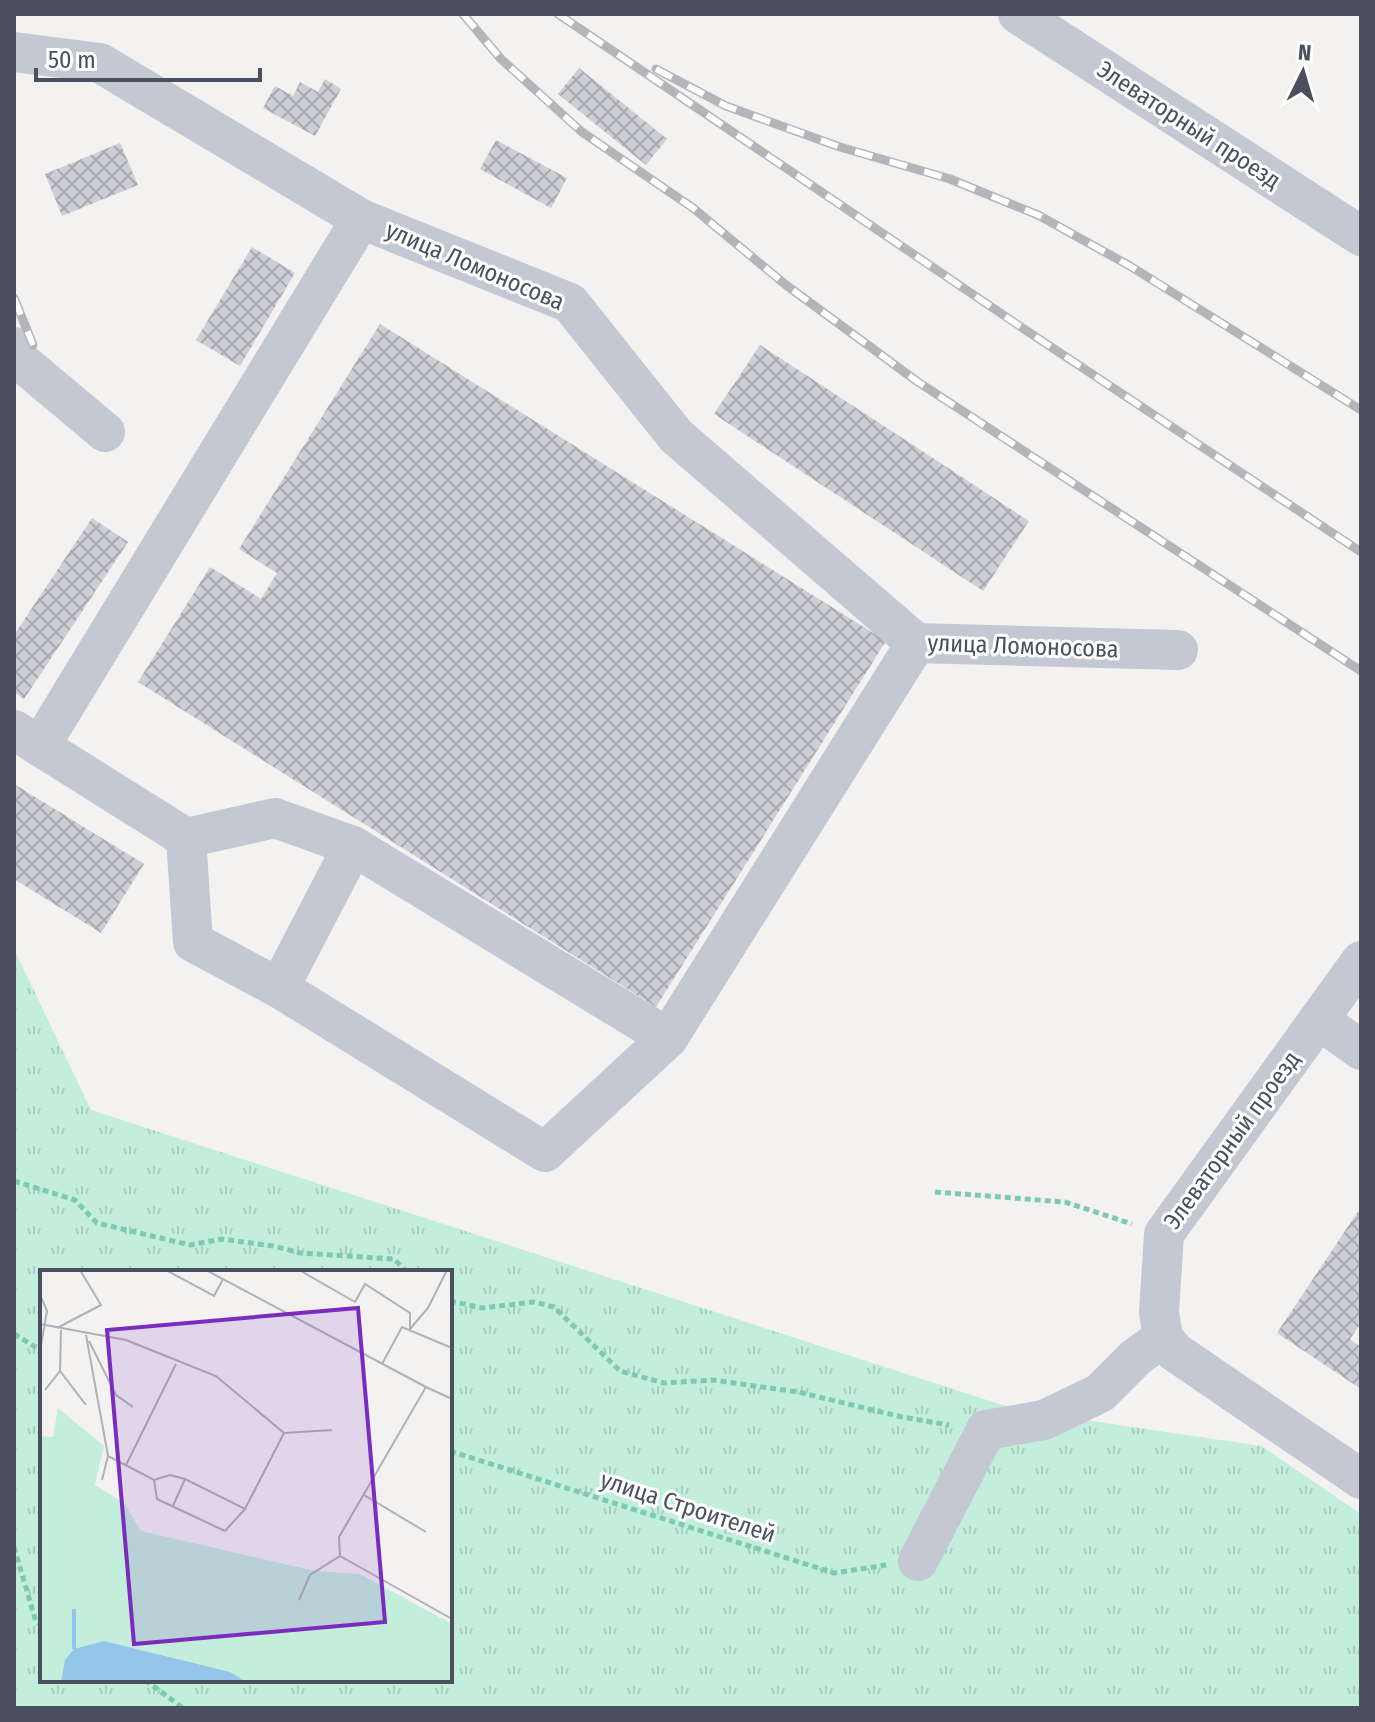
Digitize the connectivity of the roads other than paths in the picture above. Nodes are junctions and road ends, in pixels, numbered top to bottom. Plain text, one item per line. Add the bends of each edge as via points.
1 (1018, 14) edge
2 (14, 52) edge
3 (361, 219) junction
4 (1361, 236) edge
5 (14, 347) edge
6 (105, 432) dead end
7 (916, 643) junction
8 (1178, 650) dead end
9 (27, 738) edge
10 (186, 838) junction
11 (353, 846) junction
12 (1361, 961) edge
13 (279, 988) junction
14 (1319, 1020) junction
15 (668, 1038) junction
16 (1361, 1050) edge
17 (1163, 1338) junction
18 (1361, 1479) edge
19 (918, 1561) road end

1 - 4 street, Элеваторный проезд
2 - 3 street, улица Ломоносова via 100,63
3 - 7 street, улица Ломоносова via 570,303 676,436
3 - 9 street
5 - 6 street via 19,360
7 - 8 street, улица Ломоносова
7 - 15 street
9 - 10 street
10 - 11 street via 275,818
10 - 13 street via 193,942
11 - 13 street
11 - 15 street
12 - 14 street, Элеваторный проезд
13 - 15 street via 545,1152
14 - 16 street
14 - 17 street, Элеваторный проезд via 1164,1234 1159,1312
17 - 18 street via 1175,1352
17 - 19 street via 1100,1393 1044,1420 986,1430

